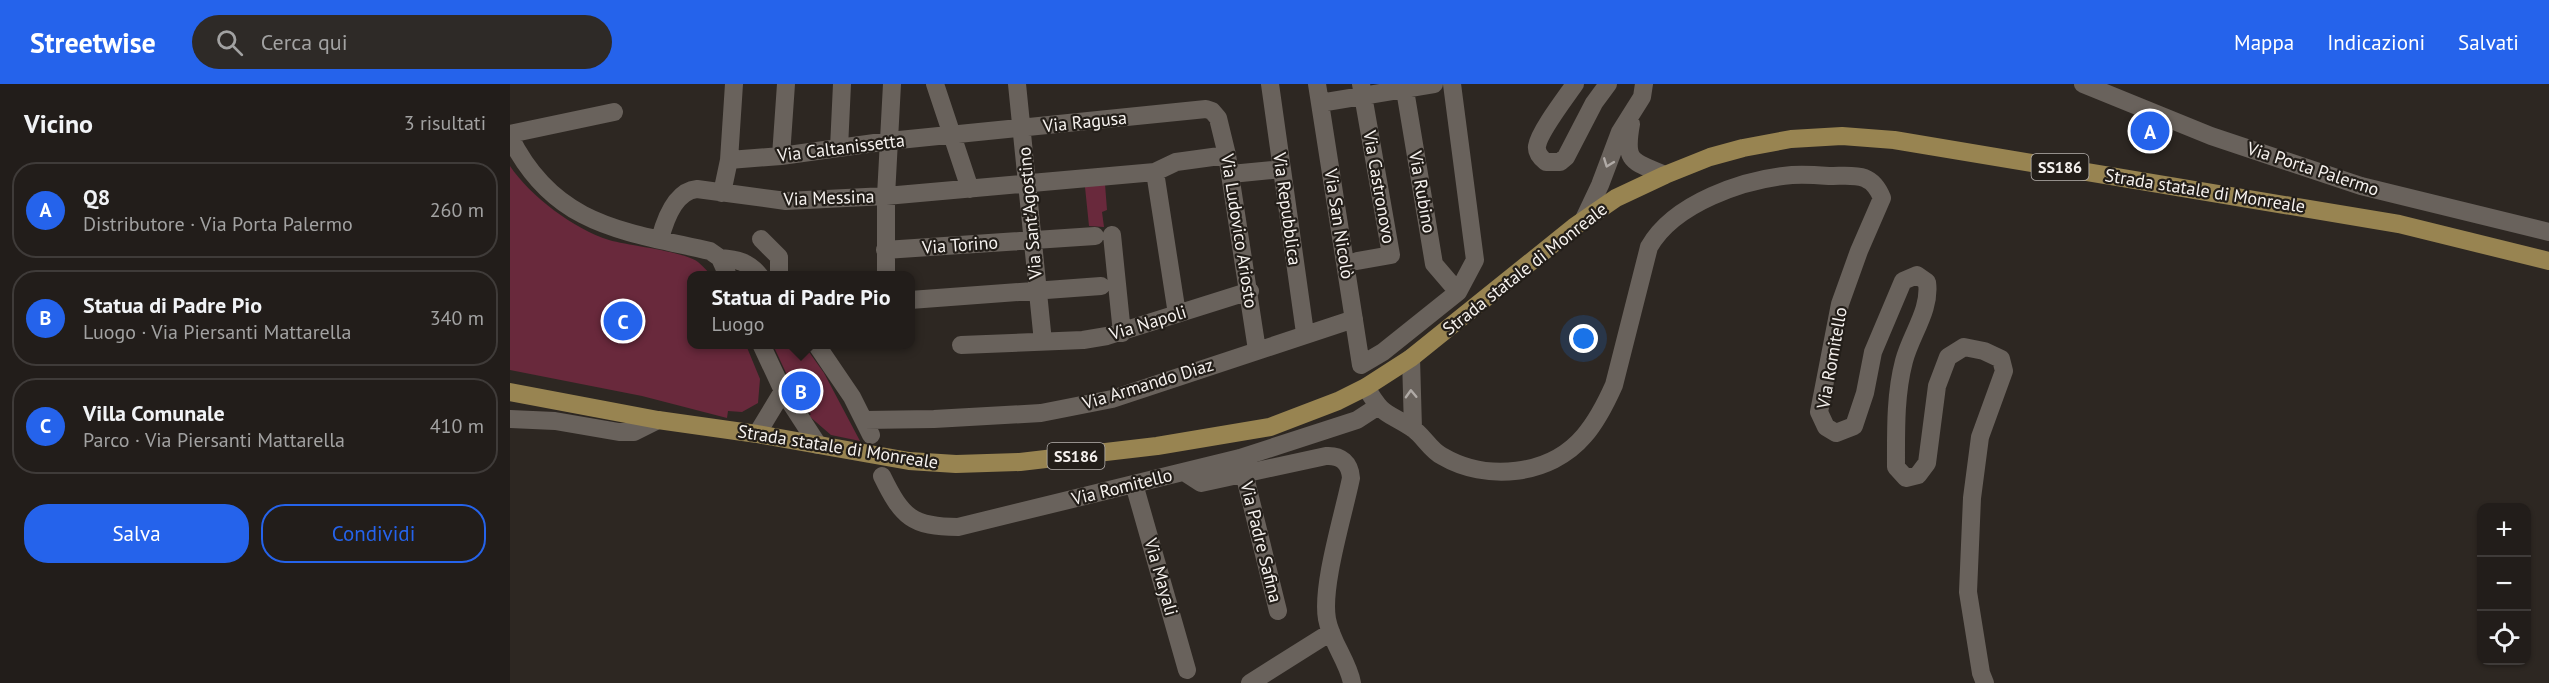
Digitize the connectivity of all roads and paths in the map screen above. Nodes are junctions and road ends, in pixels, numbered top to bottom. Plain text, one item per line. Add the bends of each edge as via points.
1 (734, 84) edge
2 (786, 84) edge
3 (842, 84) edge
4 (892, 84) edge
5 (935, 84) edge
6 (1017, 84) edge
7 (1270, 84) edge
8 (1317, 84) edge
9 (1434, 84) edge
10 (1452, 84) edge
11 (1575, 84) edge
12 (1608, 84) edge
13 (1644, 84) edge
14 (2083, 84) edge
15 (1404, 86) edge
16 (1362, 90) edge
17 (1320, 103) junction
18 (1634, 111) junction
19 (614, 112) dead end
20 (1216, 114) joint
21 (1022, 128) junction
22 (510, 135) edge
23 (953, 135) junction
24 (889, 141) junction
25 (839, 148) junction
26 (1227, 155) junction
27 (781, 156) junction
28 (729, 160) junction
29 (1282, 169) junction
30 (1155, 172) junction
31 (1231, 174) junction
32 (1665, 175) junction
33 (1028, 184) junction
34 (970, 189) junction
35 (722, 193) junction
36 (886, 196) junction
37 (1583, 221) junction
38 (2549, 232) edge
39 (660, 239) junction
40 (761, 239) dead end
41 (1034, 240) junction
42 (885, 250) junction
43 (720, 258) junction
44 (1357, 261) dead end
45 (2549, 261) edge
46 (726, 271) edge
47 (756, 271) edge
48 (779, 271) edge
49 (886, 271) edge
50 (1101, 286) dead end
51 (1250, 291) junction
52 (1037, 292) junction
53 (1458, 292) junction
54 (915, 300) edge
55 (1177, 314) junction
56 (1354, 319) junction
57 (1122, 333) junction
58 (1305, 333) junction
59 (1043, 342) junction
60 (961, 345) dead end
61 (763, 349) edge
62 (819, 349) edge
63 (1257, 350) junction
64 (1411, 358) junction
65 (1366, 387) junction
66 (783, 391) junction
67 (510, 392) edge
68 (1377, 407) junction
69 (510, 419) edge
70 (658, 420) junction
71 (1413, 429) junction
72 (757, 434) junction
73 (818, 445) junction
74 (1184, 472) junction
75 (1244, 473) junction
76 (882, 476) dead end
77 (1134, 484) junction
78 (1278, 611) dead end
79 (1330, 633) junction
80 (1187, 670) dead end
81 (1250, 683) edge
82 (1352, 683) edge
83 (1984, 683) edge

1 - 28 street
2 - 27 street
3 - 25 street
4 - 24 street
5 - 23 street
6 - 21 street, Via Sant'Agostino
7 - 29 street, Via Repubblica
8 - 17 street, Via San Nicolò
9 - 15 street
10 - 53 street via 1475,260
11 - 12 street via 1540,137 1539,156 1546,162 1560,162 1566,157
13 - 18 street
14 - 38 street, Via Porta Palermo via 2211,136 2361,186
15 - 16 street
15 - 53 street, Via Rubino via 1434,264
16 - 17 street
16 - 44 street, Via Castronovo via 1391,255
17 - 56 street, Via San Nicolò
18 - 32 street via 1628,152 1638,164
18 -> 37 street via 1620,132
19 - 22 street
20 - 21 street, Via Ragusa via 1206,109
20 - 26 street, Via Ludovico Ariosto
21 - 23 street, Via Ragusa
21 - 33 street, Via Sant'Agostino
22 - 39 street via 530,172 563,202 603,225
23 - 24 street, Via Caltanissetta
23 - 34 street
24 - 25 street, Via Caltanissetta
24 - 36 street
25 - 27 street, Via Caltanissetta
26 - 30 street, Via Messina via 1176,162
26 - 31 street, Via Ludovico Ariosto
27 - 28 street, Via Caltanissetta
28 - 35 street
29 - 31 street
29 - 58 street, Via Repubblica
30 - 33 street, Via Messina
30 - 55 street
31 - 51 street, Via Ludovico Ariosto
32 - 37 main road, Strada statale di Monreale / SS186 via 1616,198
32 - 45 main road, Strada statale di Monreale / SS186 via 1710,157 1791,139 1842,136 1894,140 2399,224
33 - 34 street, Via Messina
33 - 41 street, Via Sant'Agostino
34 - 36 street, Via Messina
35 - 36 street, Via Messina via 786,201
35 - 39 street, Via Messina via 689,190 665,221
36 - 42 street
37 - 64 main road, Strada statale di Monreale / SS186
39 - 43 street via 710,250
40 - 48 street via 779,257
41 - 42 street, Via Torino
41 - 52 street, Via Sant'Agostino
41 - 57 street, Via Torino via 1103,236
42 - 49 street
43 - 46 street
43 - 47 street via 736,258
50 - 52 street
51 - 55 street, Via Napoli
51 - 63 street, Via Ludovico Ariosto
52 - 54 street
52 - 59 street, Via Sant'Agostino
53 - 56 street, Via San Nicolò via 1362,364
55 - 57 street, Via Napoli
56 - 58 street, Via Armando Diaz
57 - 59 street, Via Napoli
58 - 63 street, Via Armando Diaz
59 - 60 street, Via Napoli
61 - 66 street
62 - 63 street, Via Armando Diaz via 852,397 867,428 934,419 1041,413 1112,399
64 - 65 main road, Strada statale di Monreale / SS186
71 -> 64 street
65 - 68 street
65 - 73 main road, Strada statale di Monreale / SS186 via 1270,427 1157,446 1020,462 909,461
66 - 72 street
66 - 73 street
67 - 70 main road, Strada statale di Monreale / SS186
68 - 71 street
68 - 74 street, Via Romitello via 1357,420
69 - 70 street via 555,421 620,432 634,432
70 - 72 main road, Strada statale di Monreale / SS186
71 - 83 street, Via Romitello via 1440,456 1464,466 1486,471 1547,464 1584,437 1610,393 1649,247 1657,232 1684,211 1737,186 1792,175 1864,176 1877,186 1882,198 1840,304 1819,412 1826,426 1836,433 1854,426 1873,352 1903,281 1917,275 1927,282 1929,297 1904,361 1896,416 1896,467 1906,478 1918,475 1927,463 1937,386 1948,357 1964,347 2001,359 2004,371 1980,436 1971,522 1968,592
72 - 73 main road, Strada statale di Monreale / SS186
74 - 75 street via 1201,483
74 - 77 street, Via Romitello
75 - 78 street, Via Padre Safina
75 - 79 street via 1332,456 1348,466 1351,478 1328,584 1326,609
76 - 77 street, Via Romitello via 903,512 931,527 958,527
77 - 80 street, Via Mayali
79 - 81 street
79 - 82 street

